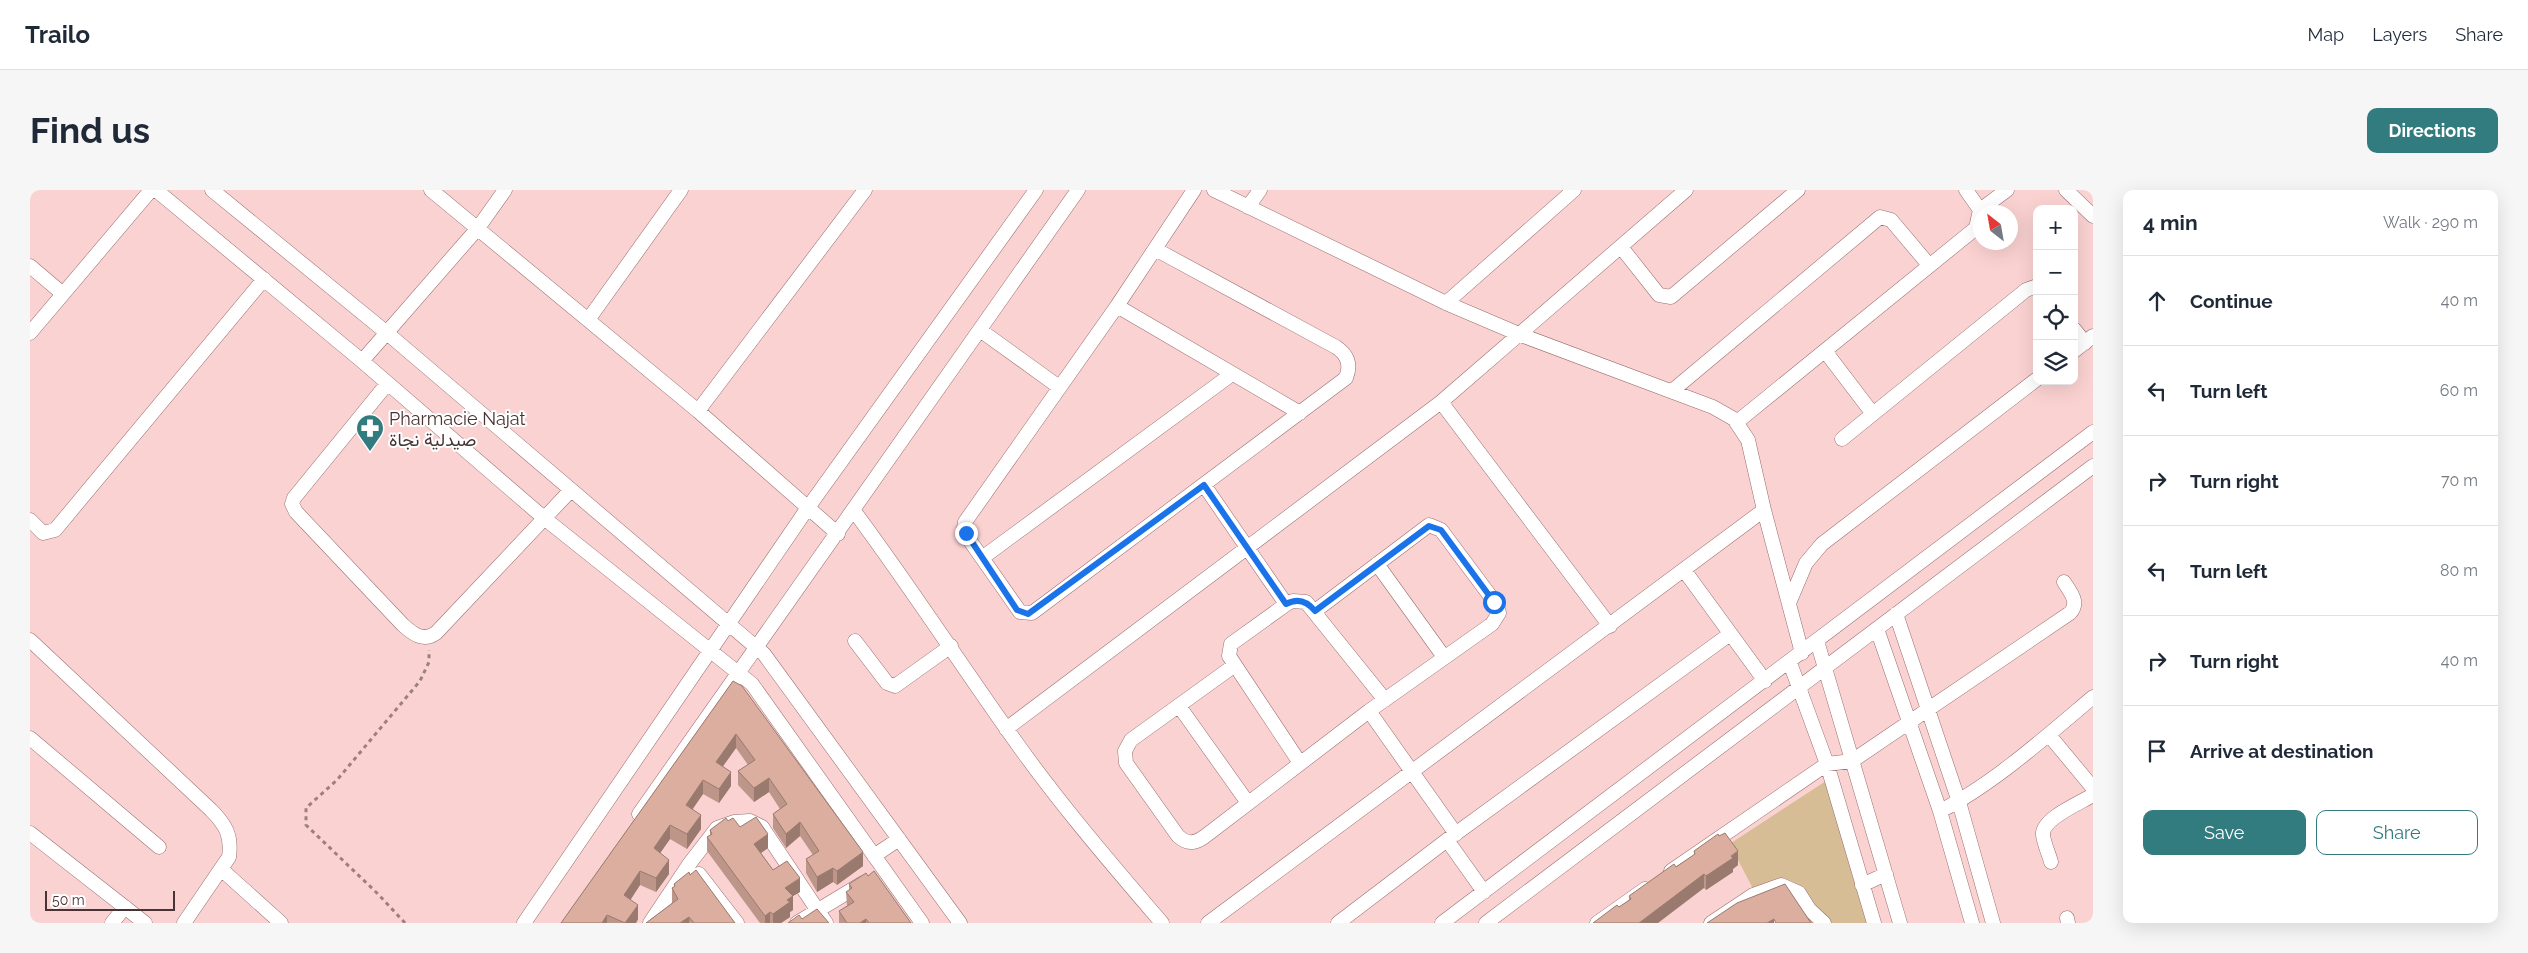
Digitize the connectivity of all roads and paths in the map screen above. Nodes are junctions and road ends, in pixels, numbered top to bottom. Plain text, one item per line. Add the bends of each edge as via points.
1 (151, 190) edge
2 (156, 190) edge
3 (212, 190) edge
4 (431, 190) edge
5 (505, 190) edge
6 (681, 190) edge
7 (865, 190) edge
8 (1036, 190) edge
9 (1078, 190) edge
10 (1194, 190) edge
11 (1214, 190) edge
12 (1260, 190) edge
13 (1574, 190) edge
14 (1686, 190) edge
15 (1798, 190) edge
16 (1966, 190) edge
17 (2006, 190) edge
18 (2066, 190) edge
19 (1976, 205) edge
20 (1986, 205) edge
21 (1248, 207) junction
22 (2093, 216) edge
23 (478, 228) junction
24 (1973, 230) edge
25 (1621, 247) junction
26 (1155, 249) junction
27 (1929, 265) junction
28 (30, 266) edge
29 (264, 279) junction
30 (2033, 287) edge
31 (63, 294) junction
32 (1446, 303) junction
33 (1117, 306) junction
34 (588, 320) junction
35 (980, 330) junction
36 (30, 333) edge
37 (387, 333) junction
38 (1521, 335) junction
39 (1825, 351) junction
40 (362, 361) junction
41 (1232, 374) junction
42 (2033, 382) edge
43 (387, 384) junction
44 (1059, 387) junction
45 (1672, 391) junction
46 (1441, 402) junction
47 (698, 411) junction
48 (1300, 413) junction
49 (1873, 414) junction
50 (1737, 422) junction
51 (2093, 432) edge
52 (1842, 439) dead end
53 (2093, 466) edge
54 (1204, 485) junction
55 (571, 490) junction
56 (807, 509) junction
57 (1764, 510) junction
58 (854, 511) junction
59 (544, 518) junction
60 (30, 520) edge
61 (838, 534) junction
62 (1246, 548) junction
63 (982, 558) junction
64 (1377, 564) junction
65 (1684, 570) junction
66 (2064, 582) dead end
67 (1789, 602) junction
68 (1286, 604) junction
69 (1315, 611) junction
70 (1896, 614) junction
71 (729, 624) junction
72 (1610, 626) junction
73 (1877, 628) junction
74 (1730, 634) junction
75 (428, 636) junction
76 (30, 640) edge
77 (856, 641) dead end
78 (1817, 641) junction
79 (951, 646) junction
80 (756, 647) junction
81 (711, 652) junction
82 (1802, 653) junction
83 (1444, 657) junction
84 (1790, 663) junction
85 (1235, 665) junction
86 (1825, 668) junction
87 (738, 672) junction
88 (1765, 681) junction
89 (1798, 688) junction
90 (2093, 697) edge
91 (1385, 700) junction
92 (1180, 706) junction
93 (1928, 707) junction
94 (1369, 711) junction
95 (1909, 720) junction
96 (1006, 729) junction
97 (2048, 735) junction
98 (30, 738) edge
99 (1852, 761) junction
100 (1300, 763) junction
101 (1827, 764) junction
102 (1412, 772) junction
103 (2092, 788) edge
104 (1959, 802) junction
105 (1248, 803) junction
106 (1940, 811) junction
107 (631, 826) edge
108 (30, 832) edge
109 (1452, 837) junction
110 (899, 839) junction
111 (159, 847) dead end
112 (874, 856) junction
113 (2051, 862) dead end
114 (690, 863) junction
115 (221, 869) junction
116 (884, 869) junction
117 (1886, 874) junction
118 (1862, 886) junction
119 (1484, 892) junction
120 (124, 907) junction
121 (817, 911) junction
122 (112, 923) edge
123 (145, 923) edge
124 (184, 923) edge
125 (281, 923) edge
126 (405, 923) edge
127 (524, 923) edge
128 (650, 923) edge
129 (737, 923) edge
130 (798, 923) edge
131 (826, 923) edge
132 (922, 923) edge
133 (960, 923) edge
134 (1162, 923) edge
135 (1208, 923) edge
136 (1338, 923) edge
137 (1442, 923) edge
138 (1486, 923) edge
139 (1597, 923) edge
140 (1711, 923) edge
141 (1824, 923) edge
142 (1874, 923) edge
143 (1900, 923) edge
144 (1972, 923) edge
145 (1993, 923) edge

1 - 31 street
2 - 29 street
3 - 37 street
4 - 23 street
5 - 23 street
6 - 34 street
7 - 47 street
8 - 56 street
9 - 35 street
10 - 26 street
11 - 21 street
12 - 21 street
13 - 32 street
14 - 25 street
15 - 25 street via 1671,297 1659,295
16 - 19 street
17 - 20 street
18 - 22 street
21 - 32 street
23 - 34 street
23 - 37 street
24 - 27 street
25 - 38 street
26 - 33 street
26 - 48 street via 1342,351 1349,364 1346,378
27 - 39 street
27 - 45 street via 1891,220 1880,217
28 - 31 street
29 - 40 street
29 - 60 street via 55,530 43,533
30 - 49 street
31 - 36 street
32 - 38 street
33 - 41 street
33 - 44 street
34 - 47 street
35 - 44 street
35 - 58 street
37 - 40 street
37 - 55 street
38 - 45 street
38 - 46 street
39 - 49 street
39 - 50 street
40 - 43 street
41 - 48 street
41 - 63 street
42 - 67 street via 1822,544 1806,563
43 - 59 street
43 - 75 street via 292,504 403,625 417,636
44 - 63 street via 965,522 966,533
45 - 50 street via 1724,412
46 - 62 street
46 - 72 street
47 - 56 street
48 - 54 street
49 - 52 street
50 - 57 street via 1748,440
51 - 78 street
53 - 70 street
54 - 62 street
54 - 63 street via 1032,613 1024,614 1017,610
55 - 59 street
55 - 71 street
56 - 61 street
56 - 71 street
57 - 65 street
57 - 67 street
58 - 61 street
58 - 79 street
59 - 75 street via 436,633
59 - 81 street
61 - 80 street
62 - 68 street
62 - 96 street
64 - 69 street
64 - 83 street
64 - 83 street via 1425,527 1433,526 1441,530 1497,605 1496,621
65 - 72 street
65 - 74 street
66 - 93 street via 2076,604 2070,613
67 - 82 street
68 - 69 street via 1300,600
68 - 85 street via 1231,644 1229,656
69 - 91 street
70 - 73 street
70 - 93 street
71 - 80 street
71 - 81 street
72 - 102 street
73 - 86 street
73 - 95 street
74 - 88 street
74 - 109 street
75 - 126 path via 429,662 420,681 337,780 306,808 306,825
76 - 115 street via 221,820 231,843 229,857
77 - 79 street via 887,683 895,686
78 - 82 street
78 - 86 street
79 - 96 street
80 - 87 street
80 - 110 street via 776,669
81 - 87 street
81 - 127 street
82 - 84 street
83 - 91 street
84 - 88 street
84 - 89 street
85 - 92 street
85 - 100 street
86 - 89 street
86 - 99 street
87 - 107 street
87 - 112 street via 757,691
88 - 119 street
89 - 101 street
89 - 138 street
90 - 97 street
91 - 94 street
92 - 105 street
92 - 105 street via 1131,740 1125,751 1126,763 1178,836 1188,843 1199,841
93 - 95 street
93 - 104 street
94 - 100 street
94 - 102 street
95 - 99 street
95 - 106 street
96 - 134 street
97 - 103 street
97 - 104 street
98 - 111 street
99 - 101 street
99 - 117 street
100 - 105 street
101 - 118 street
101 - 139 street
102 - 109 street
102 - 135 street
103 - 113 street via 2045,825 2043,836
104 - 106 street
104 - 145 street
106 - 144 street
108 - 120 street
109 - 119 street
109 - 136 street
110 - 112 street
110 - 133 street
112 - 116 street
114 - 121 street via 717,828 734,822 750,822 762,827
114 - 128 street
114 - 129 street
115 - 124 street
115 - 125 street
116 - 121 street
116 - 132 street
117 - 118 street
117 - 143 street
118 - 142 street
119 - 137 street
120 - 122 street
120 - 123 street
121 - 130 street
121 - 131 street
140 - 141 street via 1753,895 1781,885 1798,893

